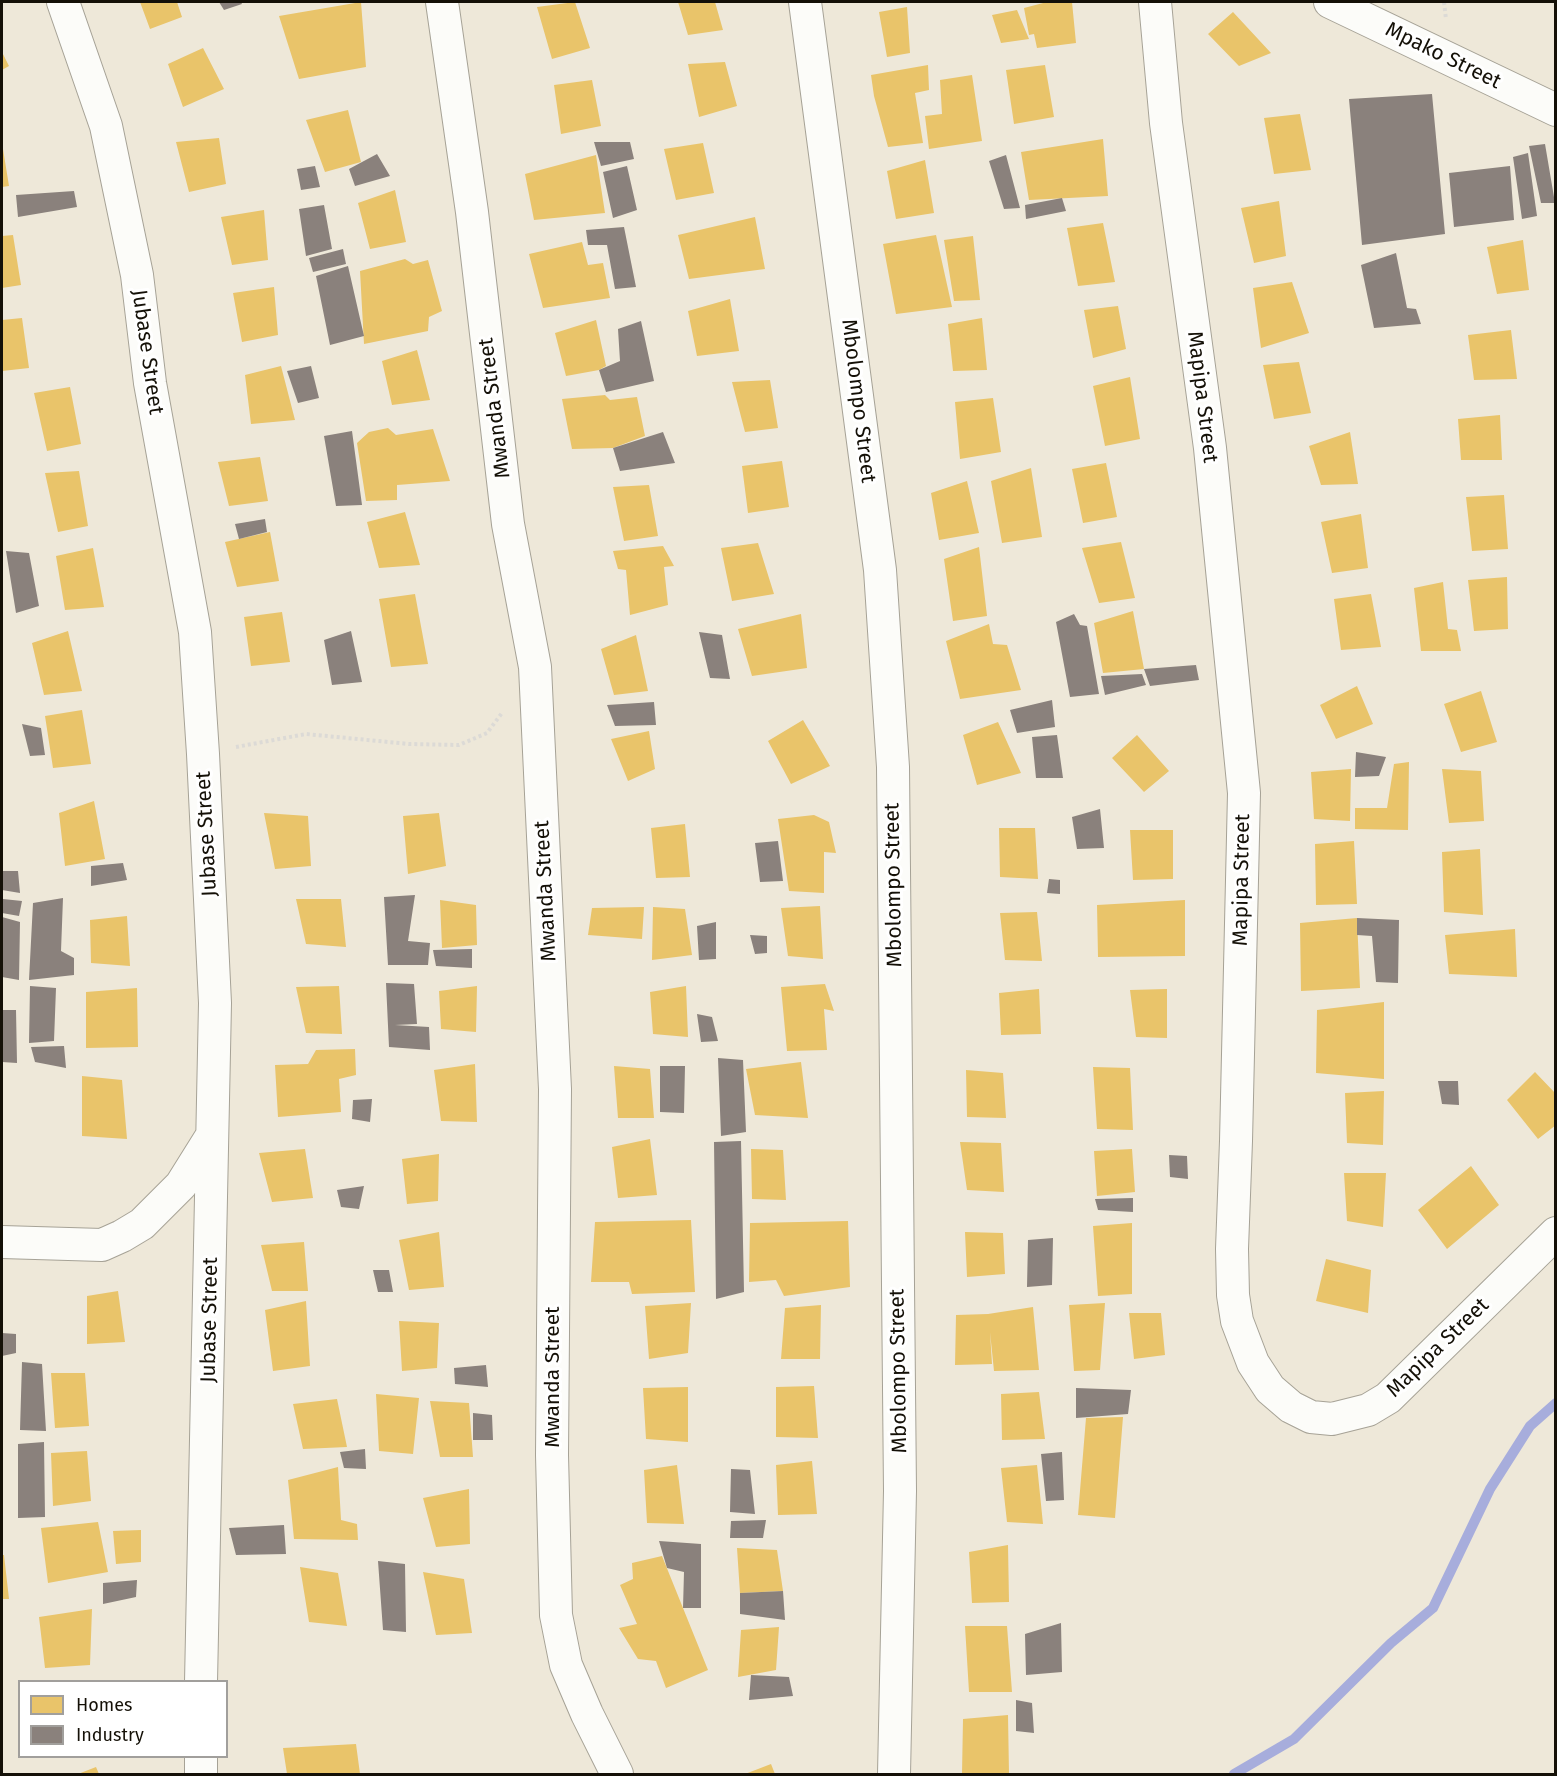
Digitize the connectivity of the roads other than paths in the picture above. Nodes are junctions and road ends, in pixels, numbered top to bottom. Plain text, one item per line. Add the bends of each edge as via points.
1 (63, 2) edge
2 (442, 2) edge
3 (805, 2) edge
4 (1155, 2) edge
5 (1330, 2) edge
6 (1556, 110) edge
7 (211, 1137) junction
8 (1556, 1233) edge
9 (2, 1242) edge
10 (201, 1680) edge
11 (201, 1758) edge
12 (201, 1774) edge
13 (617, 1774) edge
14 (894, 1774) edge

1 - 7 street, Jubase Street via 106,126 137,275 150,383 195,632 215,1003
2 - 13 street, Mwanda Street via 472,212 508,524 535,667 555,1089 552,1455 556,1615 566,1665
3 - 14 street, Mbolompo Street via 880,570 893,767 900,1491
4 - 8 street, Mapipa Street via 1166,123 1210,448 1244,793 1232,1249 1237,1321 1253,1363 1270,1389 1291,1407 1311,1417 1332,1419 1368,1410 1388,1398
5 - 6 street, Mpako Street
7 - 9 street via 181,1185 142,1224 122,1236 102,1245
7 - 10 street, Jubase Street
11 - 12 street

